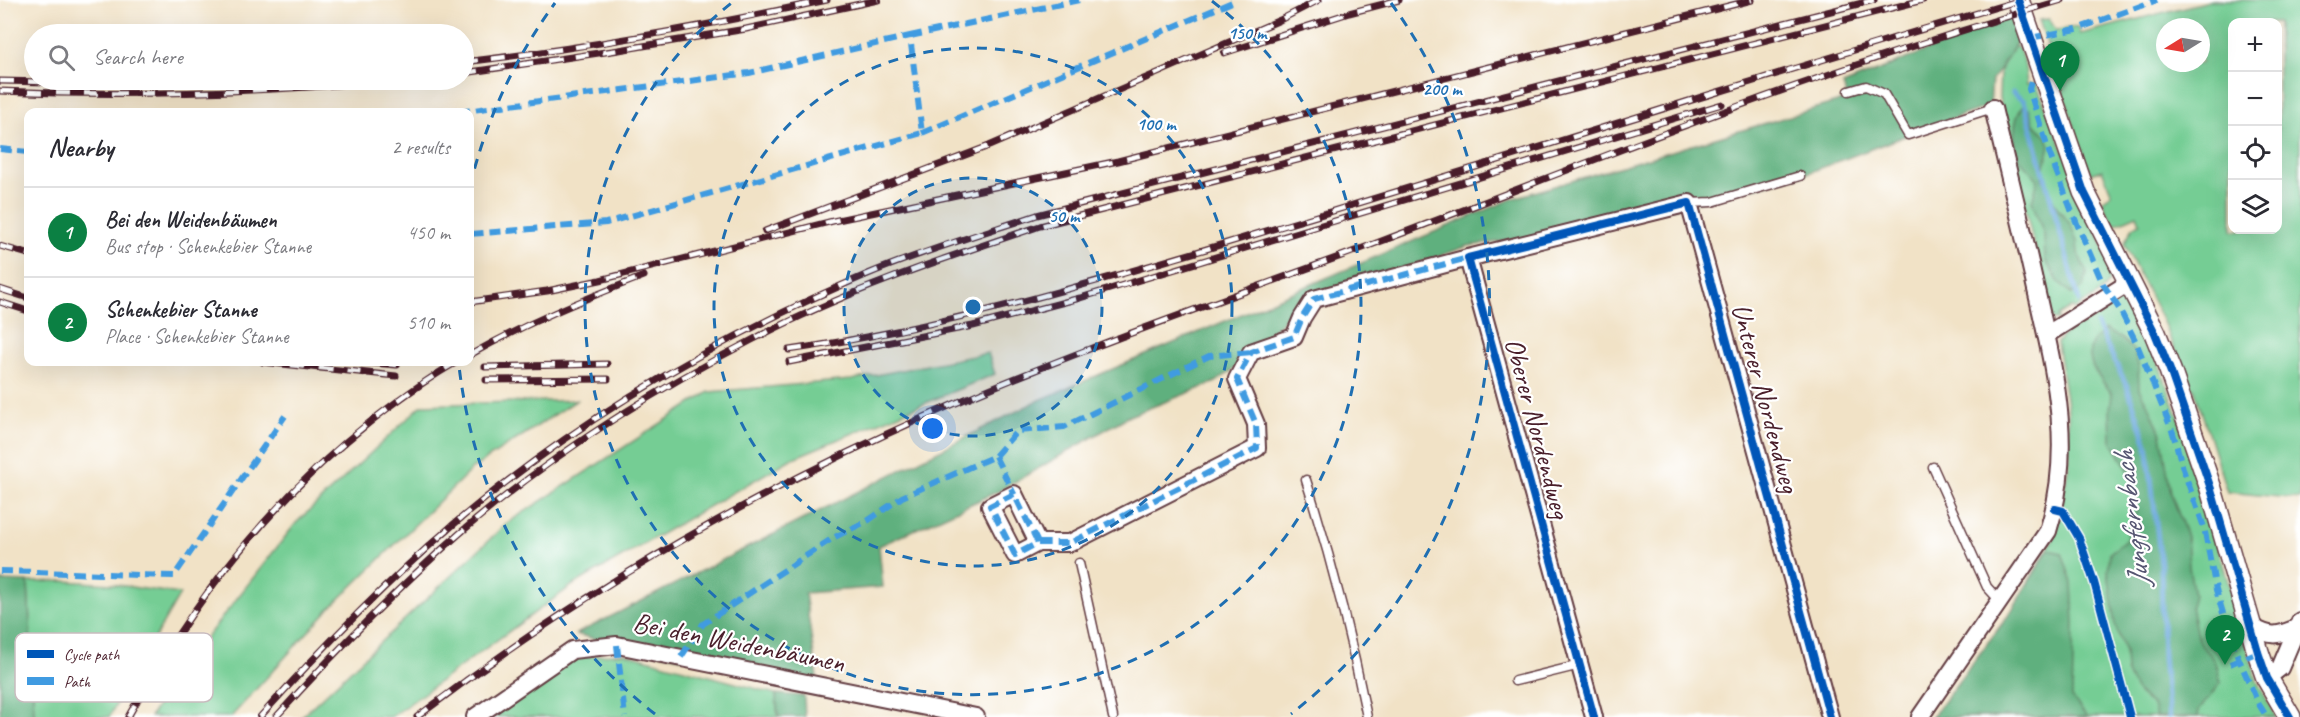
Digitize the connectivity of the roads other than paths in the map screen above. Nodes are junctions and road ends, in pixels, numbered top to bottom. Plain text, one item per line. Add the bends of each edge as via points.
1 (2018, 0) edge
2 (1849, 91) dead end
3 (1993, 108) joint
4 (1800, 176) dead end
5 (1689, 203) junction
6 (1468, 258) junction
7 (2130, 282) junction
8 (2046, 335) junction
9 (1933, 467) dead end
10 (1306, 480) dead end
11 (1038, 543) dead end
12 (1079, 563) dead end
13 (2001, 602) junction
14 (2299, 624) edge
15 (2250, 626) junction
16 (1580, 665) junction
17 (2267, 678) junction
18 (1515, 681) dead end
19 (475, 717) edge
20 (976, 717) edge
21 (1113, 717) edge
22 (1367, 717) edge
23 (1594, 717) edge
24 (1830, 717) edge
25 (1920, 717) edge
26 (2290, 717) edge

1 - 7 street via 2073,164 2101,229
2 - 3 lane via 1866,86 1884,94 1908,135
3 - 8 street
4 - 5 lane via 1712,202
5 - 6 street
5 - 24 street, Unterer Nordendweg
6 - 11 street via 1314,299 1294,337 1251,352 1237,379 1256,424 1257,448 1070,543
6 - 16 street, Oberer Nordendweg
7 - 8 street
7 - 15 street via 2170,370 2211,489
8 - 13 street via 2062,434 2055,509 2048,531
9 - 13 lane via 1987,587
10 - 22 lane via 1354,651
12 - 21 lane
13 - 25 street
14 - 15 street via 2281,635 2267,635
14 - 17 street via 2280,668
15 - 17 street
16 - 18 lane
16 - 23 street, Oberer Nordendweg
17 - 26 street
19 - 20 street, Bei den Weidenbäumen via 572,650 617,645

